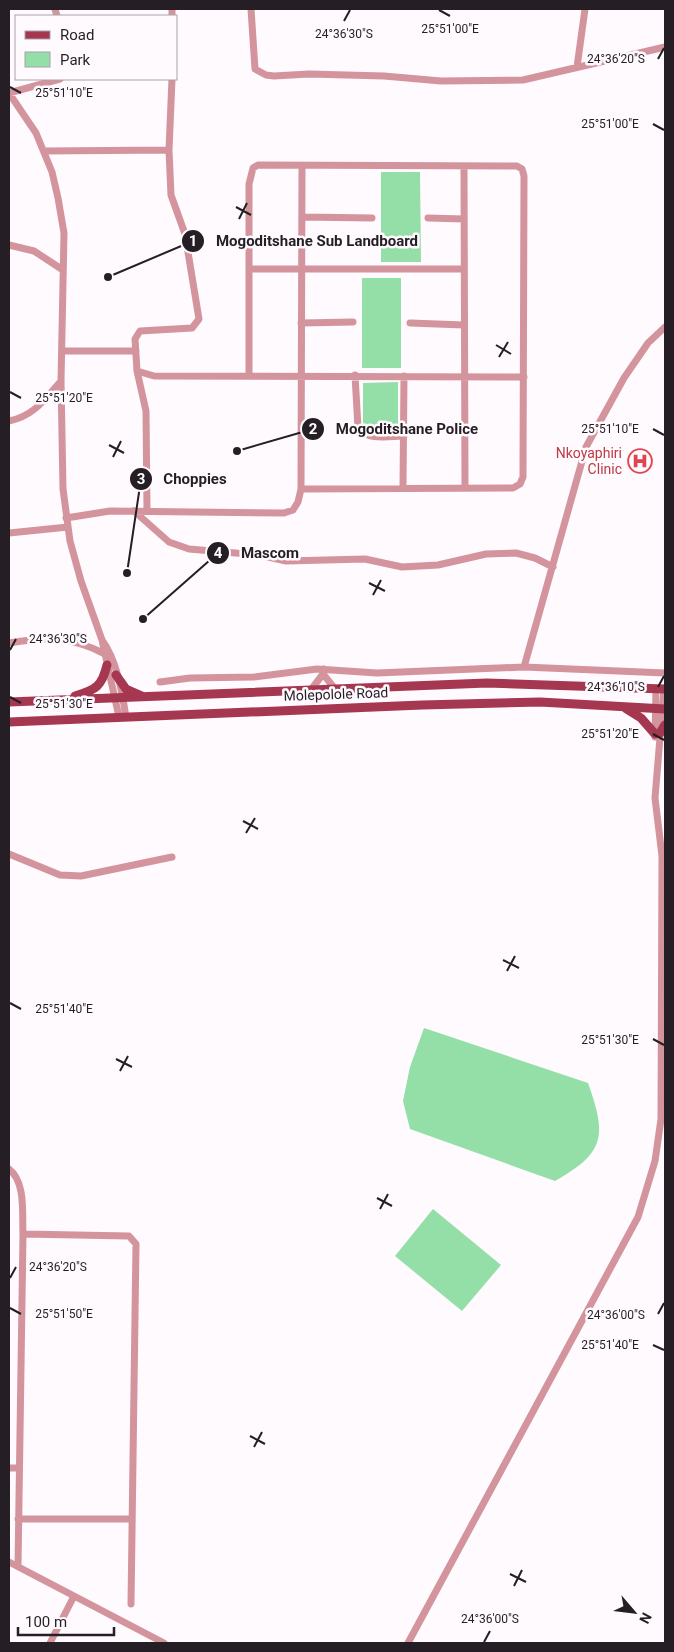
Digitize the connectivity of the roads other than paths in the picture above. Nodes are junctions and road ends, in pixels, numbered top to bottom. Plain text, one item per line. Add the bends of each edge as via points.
1 (251, 9) edge
2 (585, 9) edge
3 (665, 48) edge
4 (577, 66) junction
5 (56, 80) edge
6 (172, 80) edge
7 (169, 150) junction
8 (44, 151) junction
9 (464, 166) junction
10 (302, 167) junction
11 (303, 217) junction
12 (372, 218) dead end
13 (428, 218) dead end
14 (464, 219) junction
15 (9, 245) edge
16 (250, 269) junction
17 (63, 270) junction
18 (302, 270) junction
19 (464, 270) junction
20 (353, 322) dead end
21 (301, 323) junction
22 (410, 323) dead end
23 (464, 325) junction
24 (665, 327) edge
25 (62, 351) junction
26 (136, 351) junction
27 (137, 371) junction
28 (249, 375) junction
29 (301, 375) junction
30 (355, 375) junction
31 (404, 376) junction
32 (464, 376) junction
33 (524, 377) junction
34 (61, 380) junction
35 (9, 421) edge
36 (404, 436) junction
37 (464, 487) junction
38 (404, 488) junction
39 (301, 489) junction
40 (134, 511) junction
41 (147, 511) junction
42 (66, 518) junction
43 (68, 527) junction
44 (9, 533) edge
45 (553, 567) junction
46 (102, 640) junction
47 (9, 643) edge
48 (104, 653) junction
49 (108, 664) junction
50 (524, 667) junction
51 (323, 671) junction
52 (665, 673) edge
53 (116, 675) junction
54 (160, 682) dead end
55 (662, 689) edge
56 (336, 690) junction
57 (310, 691) junction
58 (147, 698) junction
59 (120, 699) junction
60 (62, 700) junction
61 (9, 702) edge
62 (622, 706) junction
63 (661, 709) edge
64 (123, 717) junction
65 (9, 722) edge
66 (665, 725) edge
67 (657, 733) junction
68 (9, 854) edge
69 (172, 857) dead end
70 (9, 1168) edge
71 (23, 1234) junction
72 (9, 1468) edge
73 (19, 1468) junction
74 (18, 1519) junction
75 (132, 1519) junction
76 (9, 1562) edge
77 (18, 1566) junction
78 (74, 1596) junction
79 (131, 1604) dead end
80 (50, 1643) edge
81 (164, 1643) edge
82 (408, 1643) edge

1 - 4 street via 255,69 266,75 384,76 441,81 523,80
2 - 4 street
3 - 4 street
5 - 8 street via 9,93
6 - 7 street
7 - 8 street
7 - 26 street via 171,195 185,234 199,319 192,328 140,331
8 - 17 street via 64,233
9 - 10 street
9 - 14 street
9 - 33 street via 517,166 524,176
10 - 11 street
10 - 16 street via 258,165 250,173
11 - 12 street
11 - 18 street
13 - 14 street
14 - 19 street
15 - 17 street via 34,252
16 - 18 street
16 - 28 street
17 - 25 street
18 - 19 street
18 - 21 street
19 - 23 street
20 - 21 street
21 - 29 street
22 - 23 street
23 - 32 street
24 - 45 street via 648,343 624,378 586,447
25 - 26 street
25 - 34 street
26 - 27 street
27 - 28 street via 154,376
27 - 41 street via 146,411
28 - 29 street
29 - 30 street
29 - 39 street
30 - 31 street
30 - 36 street via 358,428 361,432 369,436
31 - 32 street
31 - 36 street
32 - 33 street
32 - 37 street
33 - 37 street via 524,477 513,488
34 - 35 street via 32,413
34 - 42 street
36 - 38 street
37 - 38 street
38 - 39 street
39 - 41 street via 293,510 284,512
40 - 41 street
40 - 42 street
40 - 45 street via 169,542 189,549 259,555 286,561 365,559 402,567 438,565 486,554 516,553
42 - 43 street
43 - 44 street
43 - 46 street via 81,581
45 - 50 street
46 - 48 street
46 - 53 street
47 - 48 street via 62,638 78,641
48 - 49 street
49 - 59 street
49 - 60 main road via 100,685
50 - 51 street via 377,673
50 - 52 street
51 - 54 street
51 - 56 street
51 - 57 street
53 - 58 main road via 130,692
53 - 59 street
55 - 56 main road, Molepolole Road via 487,683
55 - 63 street
56 - 57 main road, Molepolole Road
57 - 58 main road, Molepolole Road
58 - 59 main road, Molepolole Road
59 - 60 main road, Molepolole Road
59 - 64 street
60 - 61 main road, Molepolole Road
62 - 63 main road, Molepolole Road
62 - 64 main road, Molepolole Road via 540,702 432,704
62 - 67 main road
63 - 67 street
64 - 65 main road, Molepolole Road
66 - 67 main road
67 - 82 street via 655,798 662,856 663,908 661,1119 655,1160 638,1217
68 - 69 street via 60,875 82,876
70 - 71 street via 21,1192
71 - 73 street
71 - 75 street via 129,1236 136,1244
72 - 73 street
73 - 74 street
74 - 75 street
74 - 77 street
75 - 79 street
76 - 77 street
77 - 78 street
78 - 80 street
78 - 81 street

